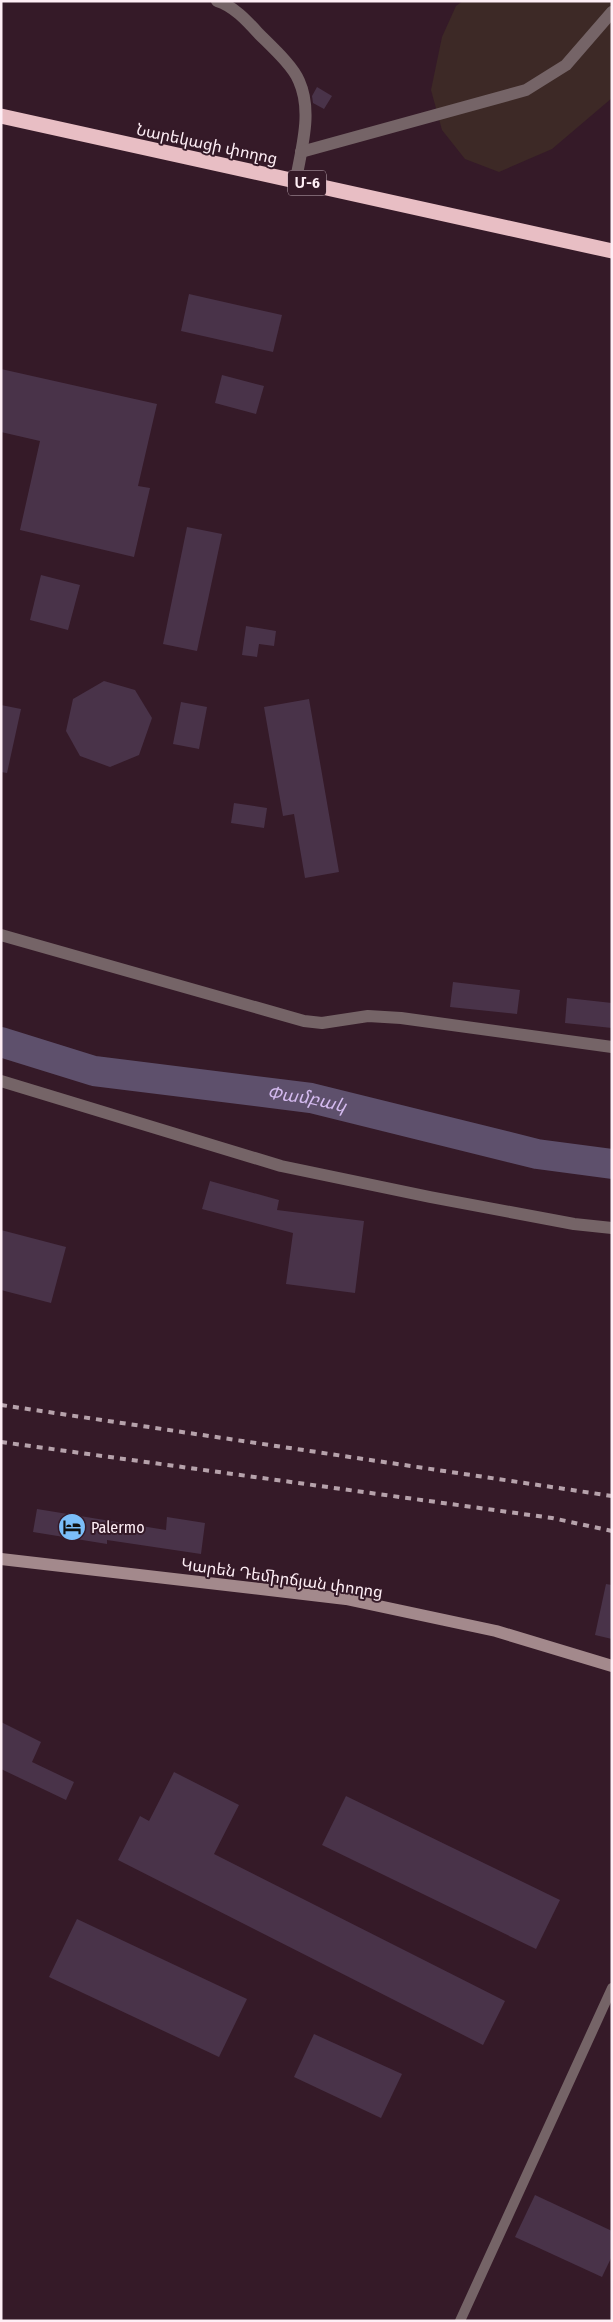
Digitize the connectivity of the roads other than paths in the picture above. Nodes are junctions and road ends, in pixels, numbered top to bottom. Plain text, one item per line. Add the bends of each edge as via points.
1 (220, 2) edge
2 (612, 12) edge
3 (1, 116) edge
4 (301, 152) junction
5 (296, 180) junction
6 (612, 251) edge
7 (1, 935) edge
8 (612, 1047) edge
9 (1, 1081) edge
10 (612, 1228) edge
11 (1, 1559) edge
12 (612, 1666) edge
13 (612, 1988) edge
14 (460, 2321) edge

1 - 4 street via 243,17 299,80 306,102
2 - 4 street via 566,65 526,90
3 - 5 highway, Նարեկացի փողոց / Մ-6
4 - 5 street
5 - 6 highway, Նարեկացի փողոց / Մ-6
7 - 8 street via 304,1021 322,1023 368,1016 400,1018
9 - 10 street via 282,1166 430,1197
11 - 12 main road, Կարեն Դեմիրճյան փողոց via 346,1599 496,1631
13 - 14 lane

